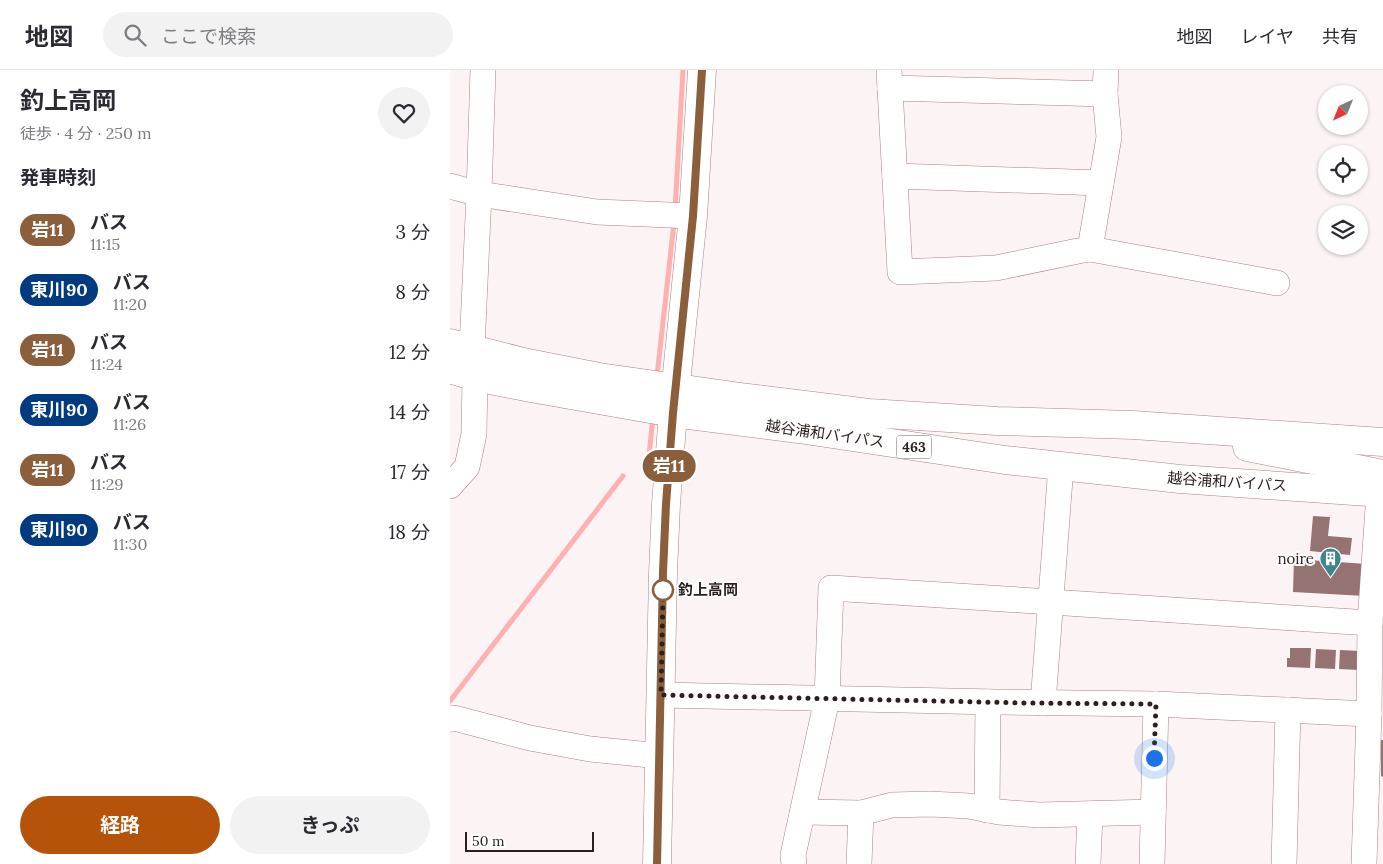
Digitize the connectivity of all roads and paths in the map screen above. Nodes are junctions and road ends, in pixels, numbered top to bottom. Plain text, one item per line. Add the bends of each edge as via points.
1 (483, 70) edge
2 (702, 70) edge
3 (1106, 70) edge
4 (889, 79) edge
5 (1105, 94) junction
6 (895, 176) junction
7 (1101, 183) junction
8 (450, 186) edge
9 (480, 194) junction
10 (693, 216) junction
11 (1090, 250) junction
12 (1277, 283) dead end
13 (461, 346) edge
14 (463, 373) edge
15 (674, 400) junction
16 (1133, 424) junction
17 (1383, 442) edge
18 (1061, 466) junction
19 (450, 486) edge
20 (1382, 487) edge
21 (1051, 602) junction
22 (1370, 623) junction
23 (661, 695) junction
24 (827, 698) junction
25 (988, 702) junction
26 (1043, 703) junction
27 (1156, 704) junction
28 (1288, 710) junction
29 (1370, 714) junction
30 (450, 719) edge
31 (660, 756) junction
32 (987, 810) junction
33 (803, 812) junction
34 (1153, 812) junction
35 (860, 813) junction
36 (1090, 814) junction
37 (657, 864) edge
38 (794, 864) edge
39 (859, 864) edge
40 (1088, 864) edge
41 (1152, 864) edge
42 (1284, 864) edge
43 (1364, 864) edge

1 - 9 street
2 - 10 main road
3 - 5 street
4 - 5 street
4 - 6 street
5 - 7 street via 1109,137
6 - 7 street
6 - 11 street via 900,272 996,268
7 - 11 street
8 - 9 street
9 - 10 street via 597,212
9 - 13 street
10 - 15 main road
11 - 12 street
13 - 15 main road, 越谷浦和バイパス / 463 via 599,377
14 - 15 main road, 越谷浦和バイパス / 463
14 - 19 street via 474,434 467,467
15 - 16 main road, 越谷浦和バイパス / 463 via 997,421
15 - 18 main road, 越谷浦和バイパス / 463 via 808,431
15 - 23 main road via 666,513
16 - 17 main road, 越谷浦和バイパス / 463
16 - 20 main road
18 - 20 main road, 越谷浦和バイパス / 463 via 1180,479
18 - 21 street
20 - 22 street
21 - 22 street
21 - 24 street via 831,588
21 - 26 street
22 - 29 street
23 - 24 street
23 - 31 main road
24 - 25 street
24 - 33 street
25 - 26 street
25 - 32 street
26 - 27 street
27 - 28 street
27 - 34 street
28 - 29 street
28 - 42 street
29 - 43 street
30 - 31 street via 590,749
31 - 37 main road
32 - 35 street via 930,804 892,806
32 - 36 street via 1039,815
33 - 35 street
33 - 38 street via 793,855
34 - 36 street
34 - 41 street
35 - 39 street
36 - 40 street

